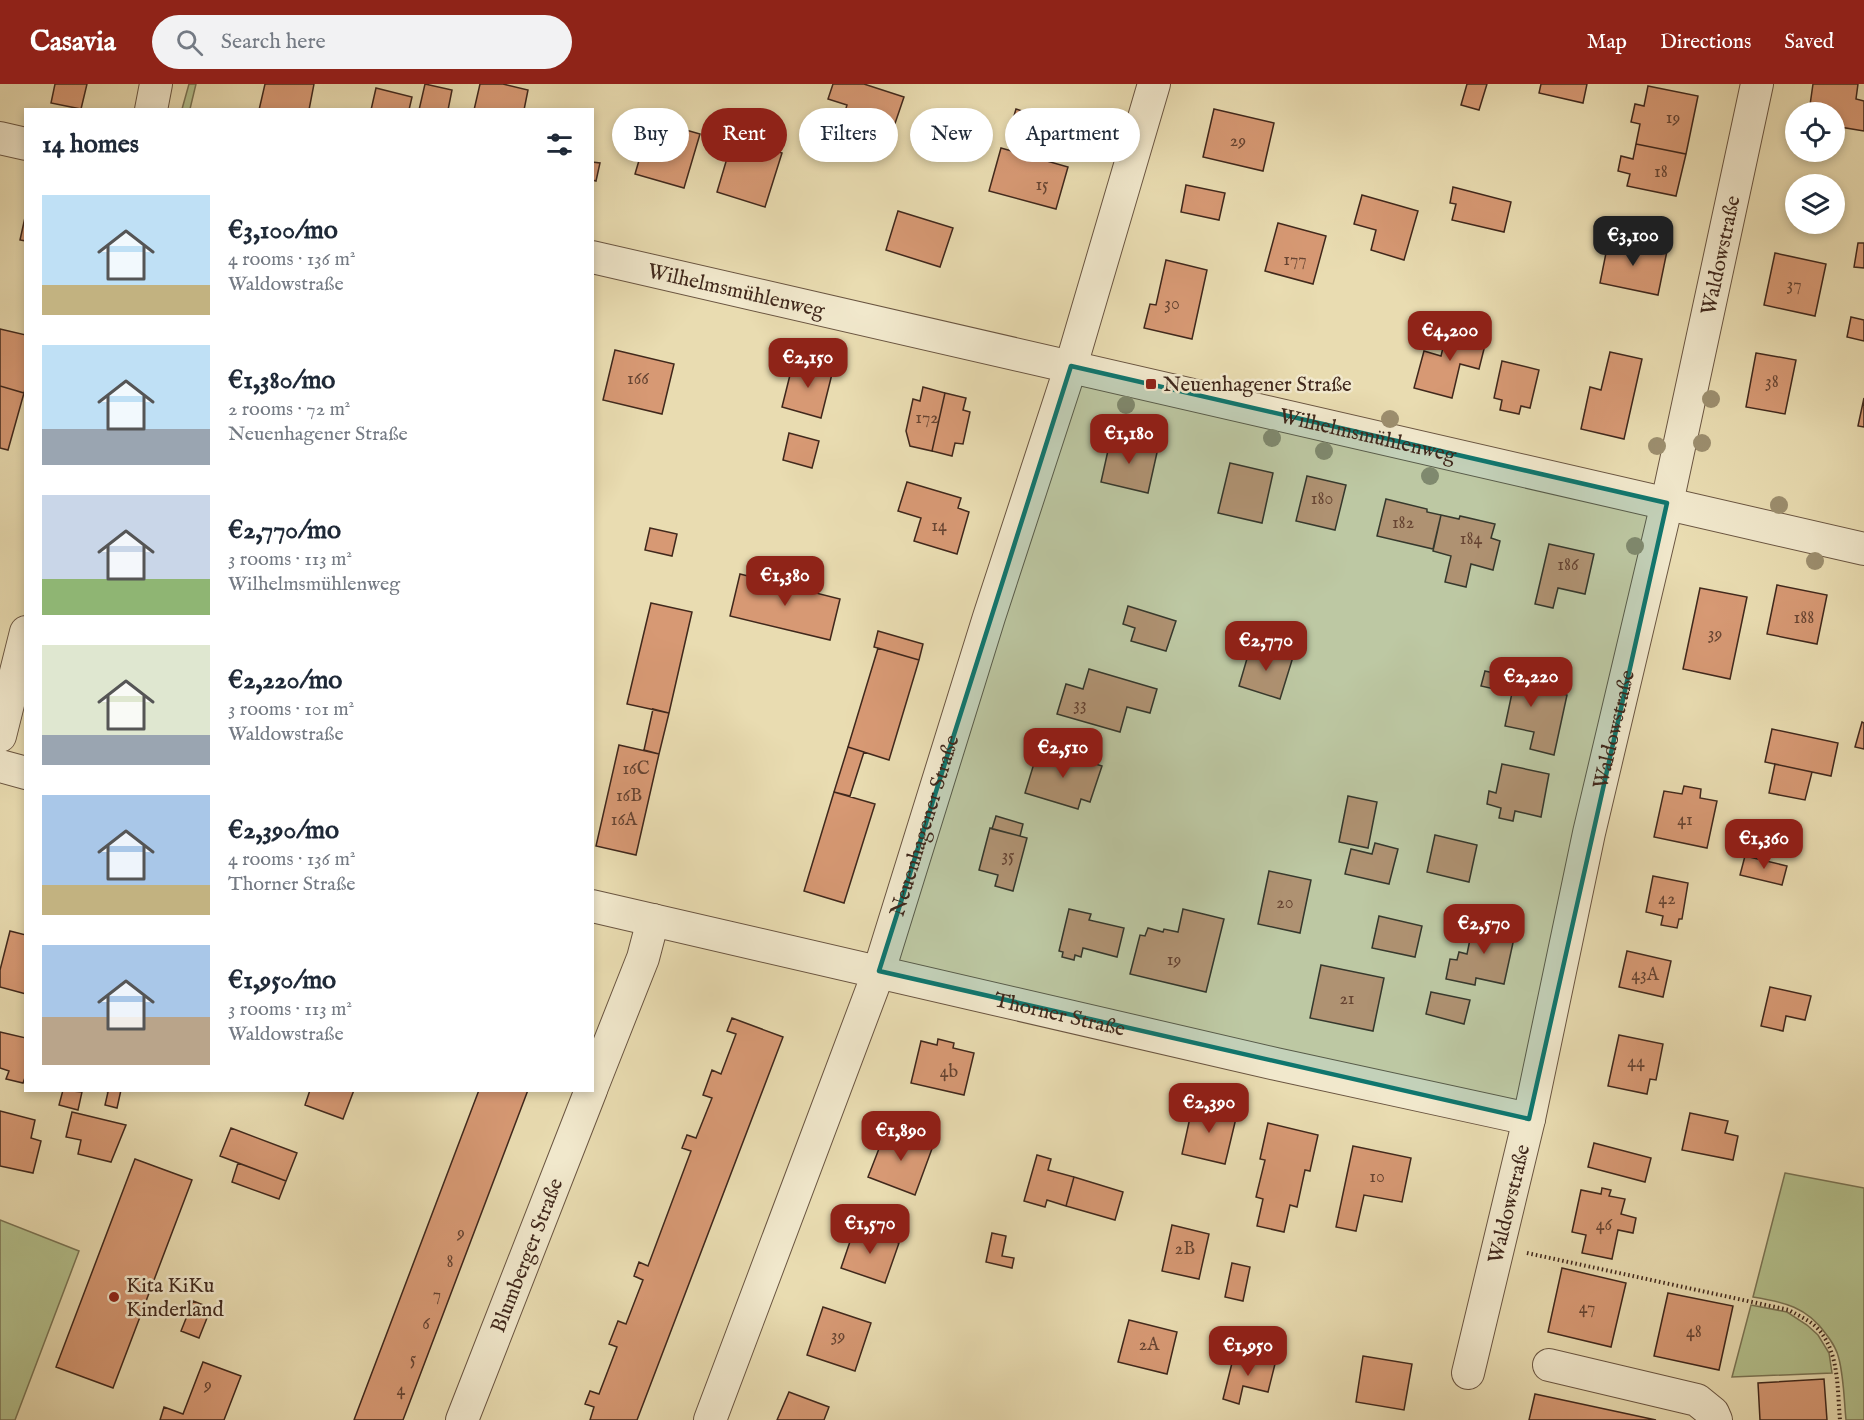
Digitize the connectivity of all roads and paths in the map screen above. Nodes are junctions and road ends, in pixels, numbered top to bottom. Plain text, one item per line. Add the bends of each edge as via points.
1 (156, 84) edge
2 (1154, 84) edge
3 (1757, 84) edge
4 (151, 108) edge
5 (0, 138) edge
6 (24, 144) edge
7 (594, 257) edge
8 (1071, 366) junction
9 (1667, 503) junction
10 (1864, 549) edge
11 (24, 640) edge
12 (0, 736) edge
13 (0, 766) edge
14 (24, 772) edge
15 (594, 906) edge
16 (653, 920) junction
17 (879, 971) junction
18 (594, 1084) edge
19 (591, 1092) edge
20 (1529, 1119) junction
21 (1499, 1248) junction
22 (1549, 1365) dead end
23 (1468, 1373) dead end
24 (462, 1420) edge
25 (710, 1420) edge
26 (1716, 1420) edge
27 (1840, 1420) edge

1 - 4 street
2 - 8 street, Neuenhagener Straße
3 - 9 street, Waldowstraße
5 - 6 street
7 - 8 street, Wilhelmsmühlenweg
8 - 9 street, Wilhelmsmühlenweg
8 - 17 street, Neuenhagener Straße
9 - 10 street, Wilhelmsmühlenweg
9 - 20 street, Waldowstraße via 1589,833
11 - 12 street
13 - 14 street
15 - 16 street, Thorner Straße
16 - 17 street, Thorner Straße
16 - 18 street, Blumberger Straße via 643,958
17 - 20 street, Thorner Straße
17 - 25 street, Neuenhagener Straße
19 - 24 street, Blumberger Straße
20 - 21 street, Waldowstraße
21 - 23 street, Waldowstraße
21 - 27 path via 1789,1310 1815,1326 1832,1350
22 - 26 street via 1697,1400

